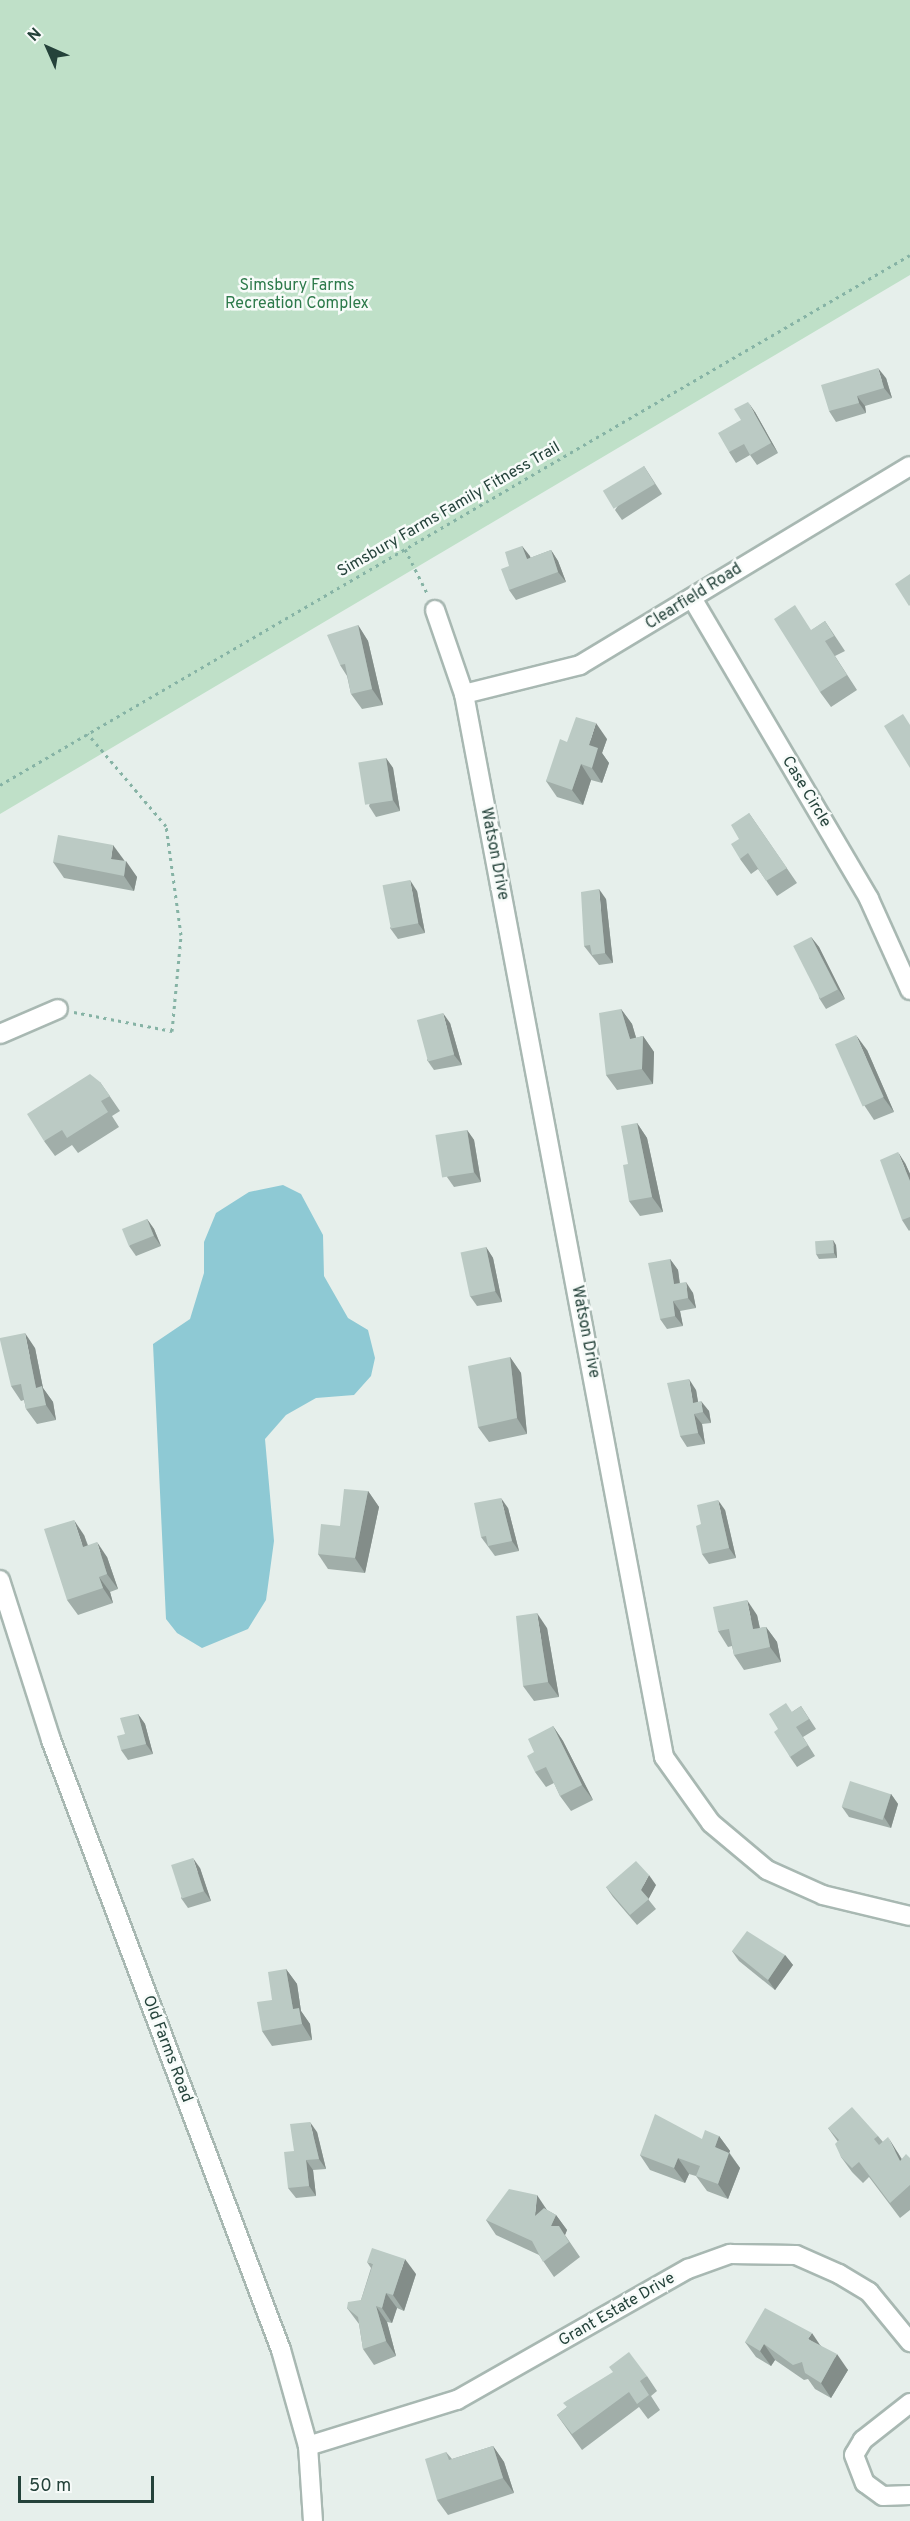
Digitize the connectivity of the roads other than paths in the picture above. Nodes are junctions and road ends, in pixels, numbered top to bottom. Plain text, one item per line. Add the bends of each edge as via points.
1 (910, 466) edge
2 (692, 598) junction
3 (435, 610) road end
4 (464, 694) junction
5 (910, 990) edge
6 (58, 1009) road end
7 (0, 1034) edge
8 (0, 1580) edge
9 (910, 1916) edge
10 (910, 2342) edge
11 (910, 2403) edge
12 (308, 2446) junction
13 (910, 2495) edge
14 (313, 2521) edge

1 - 2 street, Clearfield Road
2 - 4 street, Clearfield Road via 580,665
2 - 5 street, Case Circle via 869,898
3 - 4 street, Watson Drive
4 - 9 street, Watson Drive via 664,1757 711,1823 767,1870 823,1895
6 - 7 street
8 - 12 street, Old Farms Road via 51,1740 281,2350
10 - 12 street, Grant Estate Drive via 868,2292 839,2274 796,2255 730,2254 688,2269 457,2400
11 - 13 street via 862,2440 854,2455 864,2483 882,2496
12 - 14 street, Old Farms Road

